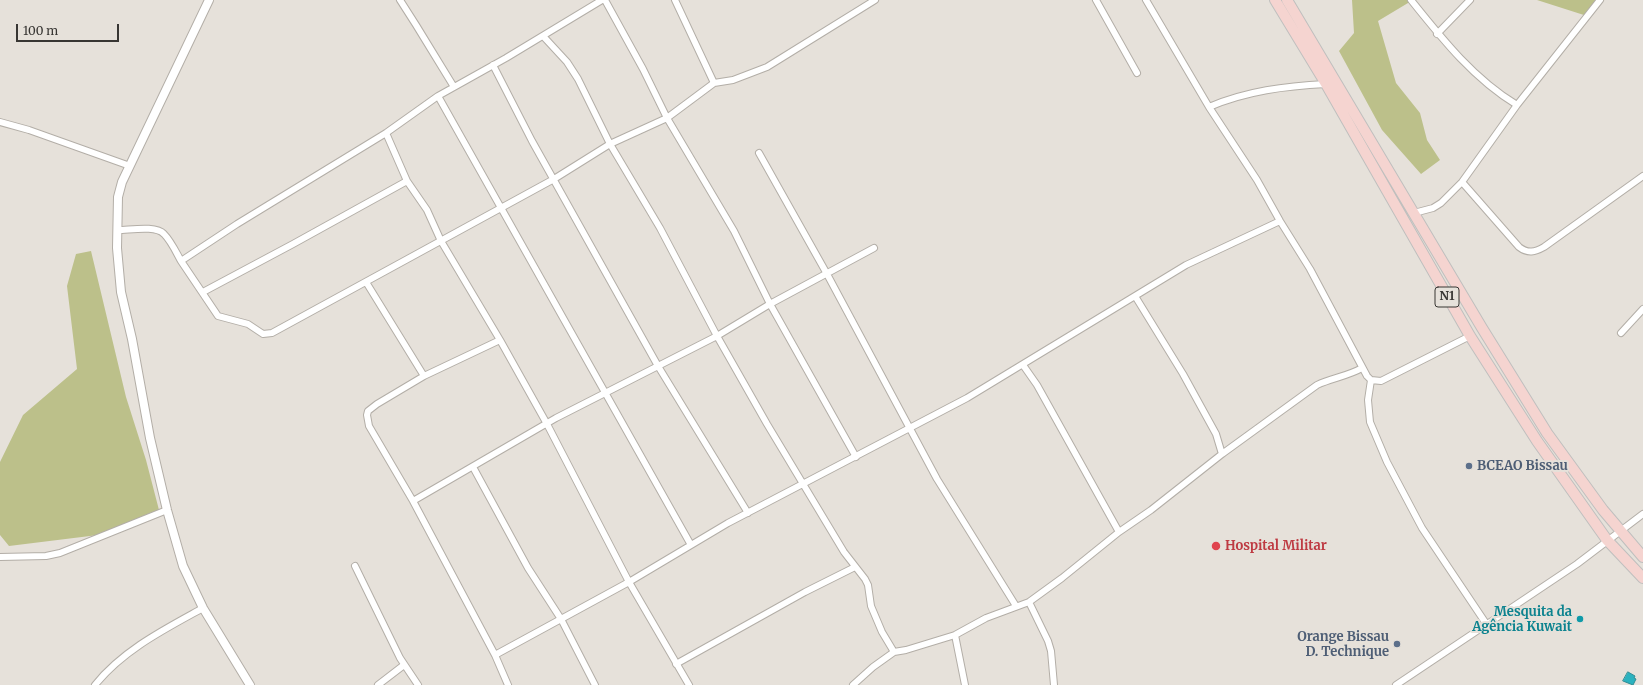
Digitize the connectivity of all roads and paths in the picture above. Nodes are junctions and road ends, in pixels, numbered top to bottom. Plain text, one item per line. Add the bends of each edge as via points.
1 (209, 0) edge
2 (400, 0) edge
3 (604, 0) edge
4 (675, 0) edge
5 (875, 0) edge
6 (1096, 0) edge
7 (1146, 0) edge
8 (1274, 0) edge
9 (1287, 0) edge
10 (1411, 0) edge
11 (1470, 0) edge
12 (1600, 0) edge
13 (1438, 34) junction
14 (543, 36) junction
15 (493, 65) junction
16 (1136, 73) dead end
17 (714, 83) junction
18 (1326, 84) junction
19 (454, 87) junction
20 (438, 96) junction
21 (1517, 105) junction
22 (1209, 107) junction
23 (668, 118) junction
24 (0, 122) edge
25 (386, 134) junction
26 (610, 144) junction
27 (759, 153) dead end
28 (130, 166) junction
29 (1643, 176) edge
30 (554, 179) junction
31 (407, 181) junction
32 (1462, 182) junction
33 (501, 209) junction
34 (1414, 213) junction
35 (1280, 221) junction
36 (118, 230) junction
37 (441, 241) junction
38 (874, 248) dead end
39 (181, 261) junction
40 (827, 274) junction
41 (366, 282) junction
42 (203, 292) junction
43 (1135, 296) junction
44 (770, 304) junction
45 (1643, 309) edge
46 (1621, 333) dead end
47 (717, 336) junction
48 (1470, 336) junction
49 (500, 340) junction
50 (1023, 365) junction
51 (658, 366) junction
52 (1362, 368) junction
53 (424, 376) junction
54 (1371, 380) junction
55 (606, 392) junction
56 (547, 424) junction
57 (910, 428) junction
58 (1222, 454) junction
59 (856, 457) junction
60 (473, 466) junction
61 (803, 485) junction
62 (413, 501) junction
63 (167, 510) junction
64 (748, 513) junction
65 (1643, 514) edge
66 (1620, 531) junction
67 (1119, 532) junction
68 (1607, 540) junction
69 (691, 545) junction
70 (0, 557) edge
71 (1643, 557) edge
72 (356, 566) dead end
73 (855, 567) junction
74 (1643, 578) edge
75 (629, 582) junction
76 (1029, 602) junction
77 (1016, 606) junction
78 (203, 608) junction
79 (561, 619) junction
80 (1487, 625) junction
81 (955, 635) junction
82 (894, 652) junction
83 (495, 655) junction
84 (676, 664) junction
85 (404, 665) junction
86 (1400, 684) edge
87 (96, 685) edge
88 (250, 685) edge
89 (378, 685) edge
90 (418, 685) edge
91 (508, 685) edge
92 (595, 685) edge
93 (689, 685) edge
94 (853, 685) edge
95 (965, 685) edge
96 (1054, 685) edge

1 - 28 street
2 - 19 street
3 - 14 street
3 - 23 street
4 - 17 street
5 - 17 street via 767,67 733,80
6 - 16 street
7 - 22 street
8 - 18 main road, N1
9 - 34 main road, N1
10 - 13 street
11 - 13 street
12 - 21 street
13 - 21 street via 1481,79
14 - 15 street
14 - 26 street via 567,62 578,79
15 - 19 street
15 - 30 street
17 - 23 street
18 - 22 street via 1264,90
18 - 48 main road, N1
19 - 20 street
20 - 25 street
20 - 33 street
21 - 32 street
22 - 35 street via 1257,180
23 - 26 street
23 - 44 street via 730,225
24 - 28 street
25 - 31 street
25 - 39 street
26 - 30 street
26 - 47 street via 660,228
27 - 40 street
28 - 36 street via 118,197
29 - 32 street via 1544,247 1530,252 1519,247
30 - 33 street
30 - 51 street
31 - 37 street via 427,210
31 - 42 street
32 - 34 street via 1441,203
33 - 37 street
33 - 55 street
34 - 66 main road, N1 via 1547,433
35 - 43 street via 1186,265
35 - 52 street via 1310,269
36 - 39 street via 160,231 168,238
36 - 63 street via 117,248 122,292 150,438
37 - 41 street
37 - 49 street
38 - 40 street
39 - 42 street
40 - 44 street
40 - 57 street
41 - 42 street via 267,334 260,333 248,324 220,317
41 - 53 street
43 - 50 street
43 - 58 street via 1183,374 1216,434
44 - 47 street
44 - 59 street
45 - 46 street
47 - 51 street
47 - 61 street
48 - 54 street via 1381,381
48 - 68 main road, N1 via 1537,441
49 - 53 street
49 - 56 street
50 - 57 street
50 - 67 street
51 - 55 street
51 - 64 street
52 - 54 street
52 - 58 street via 1317,385
53 - 62 street via 377,404 367,415 370,426
54 - 80 street via 1368,400 1370,422 1387,462 1422,528
55 - 56 street
55 - 69 street
56 - 60 street
56 - 75 street
57 - 59 street
57 - 77 street via 958,514
58 - 67 street via 1152,510
59 - 61 street
60 - 62 street
60 - 79 street via 528,568
61 - 64 street
61 - 73 street
62 - 83 street
63 - 70 street via 46,556
63 - 78 street via 184,566
64 - 69 street
65 - 66 street
66 - 68 street
66 - 71 main road, N1
67 - 76 street
68 - 74 main road, N1
68 - 80 street
69 - 75 street
72 - 85 street
73 - 82 street via 868,585 871,606
73 - 84 street
75 - 79 street
75 - 84 street
76 - 77 street
76 - 96 street via 1048,641
77 - 81 street via 986,618
78 - 87 street via 123,657
78 - 88 street
79 - 83 street
79 - 92 street
80 - 86 street
81 - 82 street
81 - 95 street
82 - 94 street
83 - 91 street
84 - 93 street
85 - 89 street
85 - 90 street

